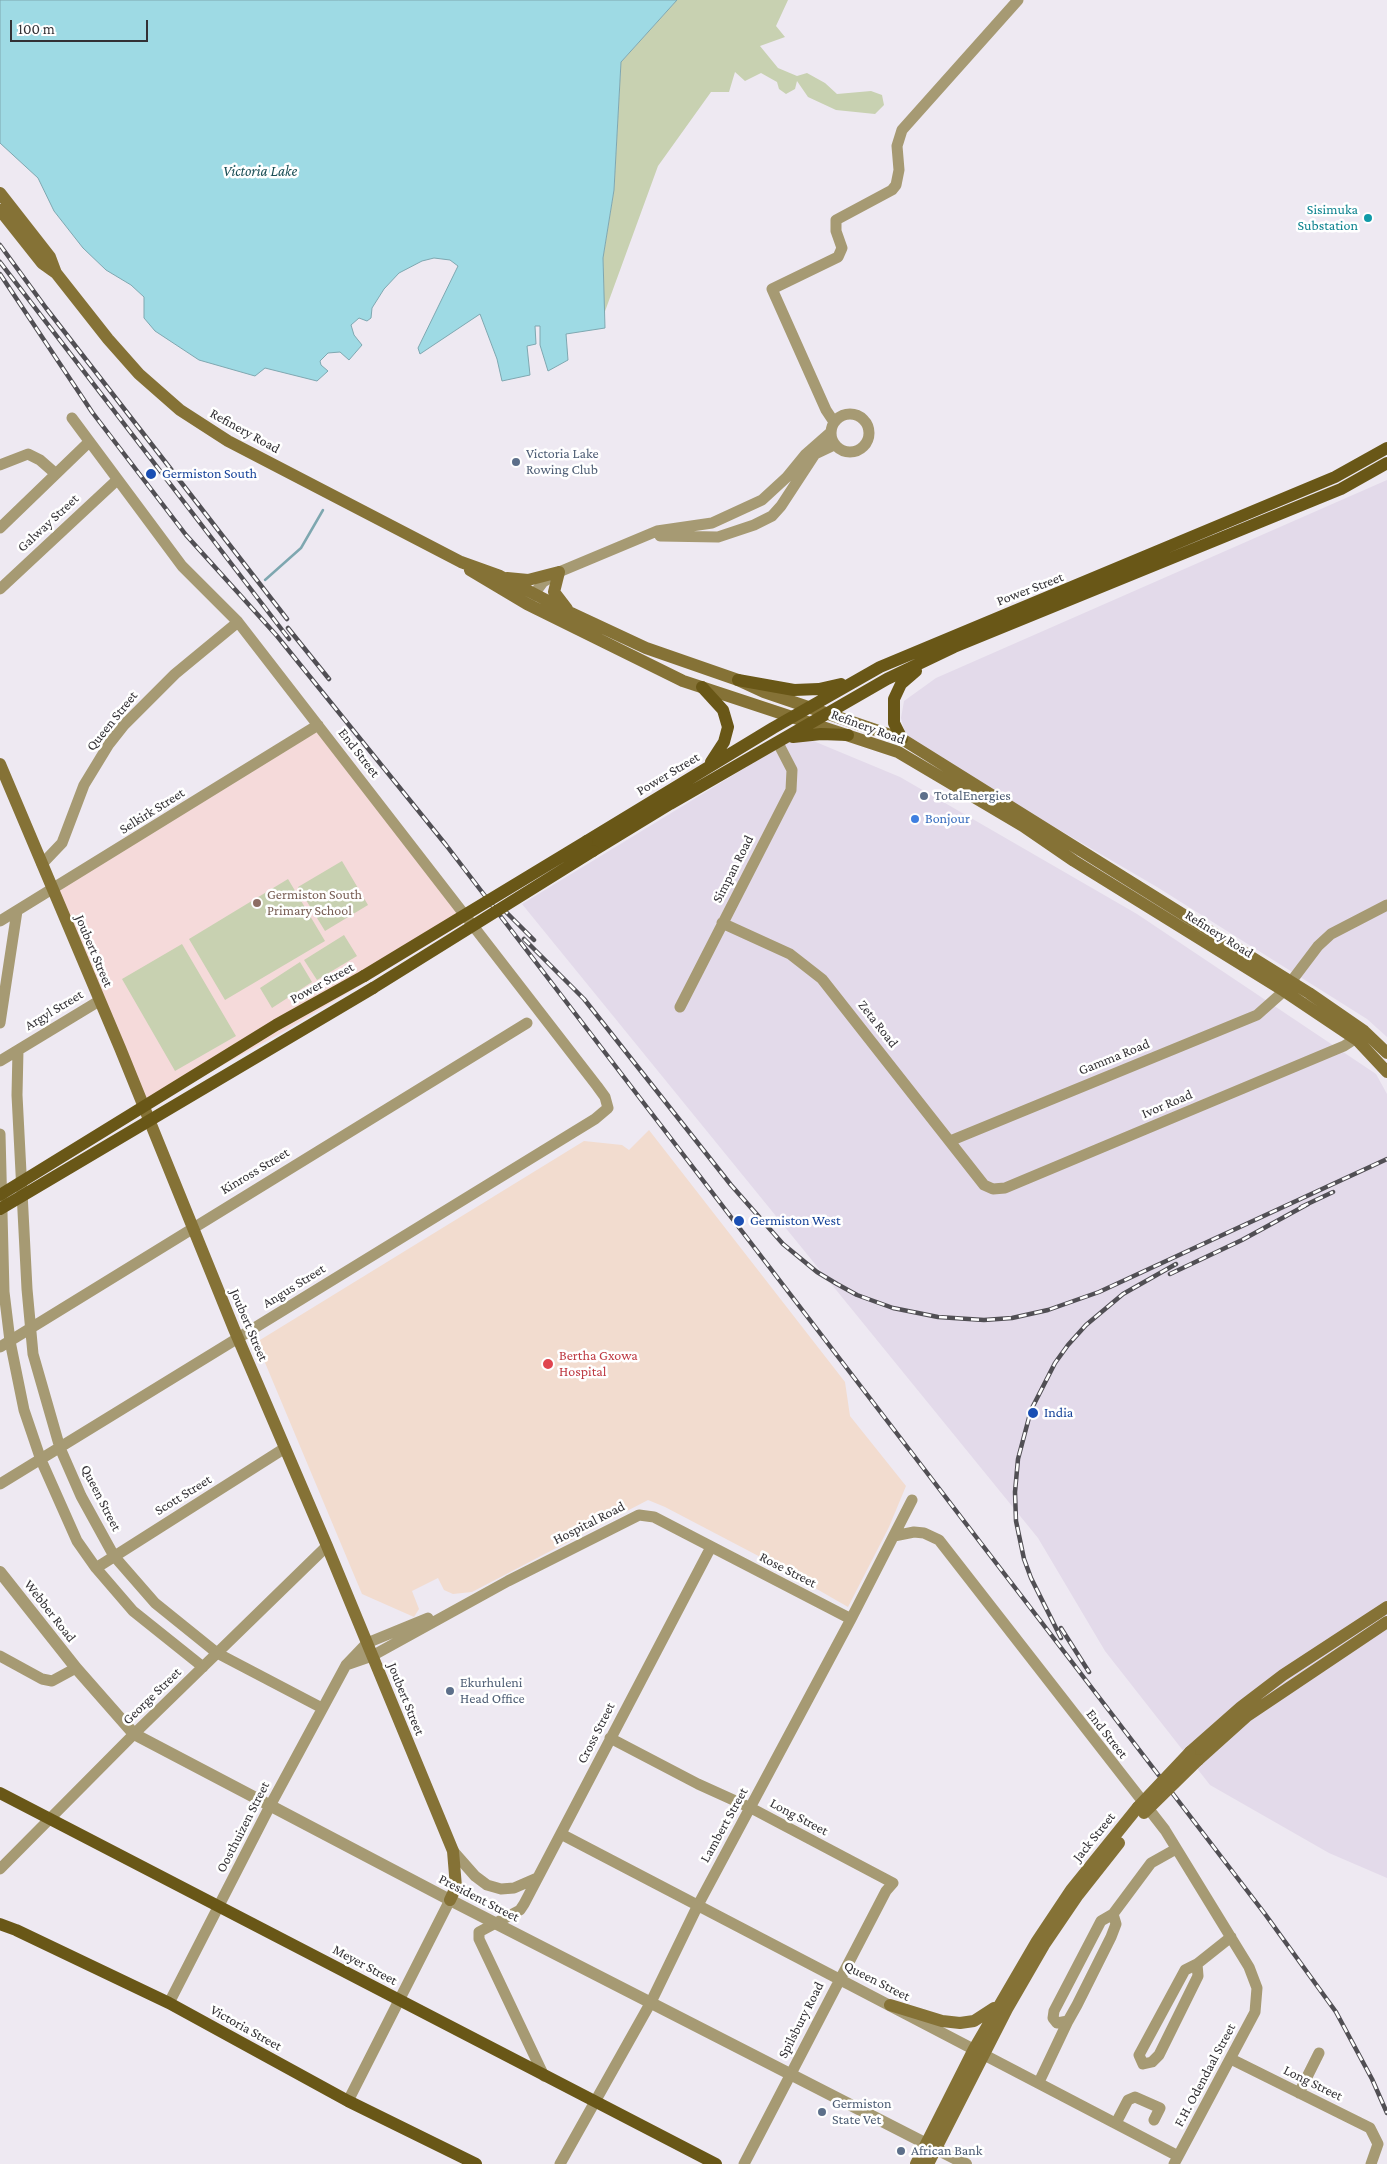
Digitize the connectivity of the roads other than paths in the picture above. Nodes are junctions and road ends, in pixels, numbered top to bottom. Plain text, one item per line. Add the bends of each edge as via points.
1 (1018, 0) edge
2 (0, 193) edge
3 (0, 210) edge
4 (56, 273) junction
5 (72, 418) dead end
6 (832, 428) junction
7 (89, 442) junction
8 (834, 445) junction
9 (1387, 448) edge
10 (1387, 463) edge
11 (0, 465) edge
12 (56, 474) junction
13 (117, 480) junction
14 (726, 518) junction
15 (0, 528) edge
16 (732, 533) junction
17 (645, 537) junction
18 (1190, 546) junction
19 (461, 562) junction
20 (559, 572) junction
21 (500, 576) junction
22 (0, 588) edge
23 (530, 599) junction
24 (571, 613) junction
25 (238, 622) junction
26 (954, 647) junction
27 (738, 680) junction
28 (855, 681) junction
29 (702, 687) junction
30 (809, 708) junction
31 (827, 714) junction
32 (793, 717) junction
33 (811, 723) junction
34 (318, 725) junction
35 (848, 735) junction
36 (902, 739) junction
37 (782, 741) junction
38 (0, 764) edge
39 (706, 768) junction
40 (3, 782) edge
41 (590, 846) junction
42 (1078, 856) junction
43 (42, 864) junction
44 (52, 890) junction
45 (1387, 905) edge
46 (17, 911) junction
47 (0, 922) edge
48 (722, 923) junction
49 (1287, 986) junction
50 (2, 991) edge
51 (99, 1001) junction
52 (680, 1007) dead end
53 (527, 1023) dead end
54 (0, 1024) edge
55 (1360, 1036) junction
56 (18, 1050) junction
57 (1387, 1053) edge
58 (0, 1061) edge
59 (1387, 1072) edge
60 (143, 1107) junction
61 (604, 1113) joint
62 (149, 1121) junction
63 (0, 1134) edge
64 (950, 1141) junction
65 (979, 1179) joint
66 (22, 1182) junction
67 (1, 1194) edge
68 (22, 1196) junction
69 (1, 1209) edge
70 (192, 1228) junction
71 (31, 1328) junction
72 (238, 1338) junction
73 (5, 1344) edge
74 (60, 1448) junction
75 (286, 1448) junction
76 (41, 1460) junction
77 (0, 1484) edge
78 (912, 1500) dead end
79 (894, 1536) junction
80 (327, 1546) junction
81 (711, 1547) junction
82 (114, 1556) junction
83 (96, 1568) junction
84 (0, 1572) edge
85 (508, 1581) junction
86 (1387, 1607) edge
87 (851, 1619) junction
88 (1387, 1622) edge
89 (367, 1643) junction
90 (217, 1653) junction
91 (0, 1656) edge
92 (372, 1656) junction
93 (346, 1665) junction
94 (203, 1667) junction
95 (76, 1668) junction
96 (322, 1708) junction
97 (1244, 1711) junction
98 (134, 1734) junction
99 (610, 1738) junction
100 (0, 1793) edge
101 (271, 1804) junction
102 (751, 1808) junction
103 (1141, 1810) junction
104 (51, 1820) junction
105 (561, 1834) junction
106 (1176, 1849) junction
107 (453, 1851) junction
108 (0, 1869) edge
109 (537, 1878) junction
110 (888, 1885) joint
111 (450, 1900) junction
112 (698, 1905) junction
113 (220, 1906) junction
114 (1113, 1914) junction
115 (0, 1924) edge
116 (496, 1924) junction
117 (1231, 1937) junction
118 (1197, 1964) junction
119 (839, 1979) junction
120 (1258, 1997) joint
121 (398, 1999) junction
122 (651, 2002) junction
123 (169, 2003) junction
124 (999, 2004) junction
125 (890, 2005) junction
126 (1068, 2021) junction
127 (979, 2051) junction
128 (1319, 2053) dead end
129 (1231, 2059) junction
130 (791, 2073) junction
131 (544, 2076) junction
132 (1038, 2082) junction
133 (1299, 2093) junction
134 (348, 2101) junction
135 (595, 2103) junction
136 (1154, 2120) dead end
137 (1116, 2123) junction
138 (931, 2146) junction
139 (1176, 2160) edge
140 (476, 2164) edge
141 (560, 2164) edge
142 (716, 2164) edge
143 (744, 2164) edge
144 (916, 2164) edge
145 (928, 2164) edge
146 (966, 2164) edge
147 (1372, 2164) edge

1 - 6 street via 902,130 897,146 899,170 896,185 836,220 842,248 838,257 772,289
2 - 4 main road via 50,257
3 - 4 main road via 42,263
4 - 19 main road, Refinery Road via 139,374 180,410 228,441
5 - 7 street, End Street
6 - 8 street
6 - 8 street via 844,415 857,416 867,424 869,434 866,444 856,452 844,452
6 - 14 street via 771,494
7 - 12 street
7 - 13 street, End Street
8 - 16 street via 815,454 772,516
9 - 18 main road, Power Street via 1335,477
10 - 18 main road, Power Street via 1341,489
11 - 12 street via 28,454
12 - 15 street
13 - 22 street, Galway Street
13 - 25 street, End Street via 182,566
14 - 16 street
14 - 17 street via 657,531
16 - 17 street via 706,537
17 - 20 street
18 - 26 main road, Power Street
18 - 28 main road, Power Street via 950,637
19 - 21 main road, Refinery Road
19 - 23 main road, Refinery Road via 495,586
20 - 21 main road via 528,580
20 - 23 street via 543,582
20 - 24 main road via 554,592
21 - 23 main road, Refinery Road
23 - 24 main road, Refinery Road
23 - 29 main road, Refinery Road via 663,671
24 - 27 main road, Refinery Road via 646,648
25 - 34 street, End Street
25 - 43 street, Queen Street via 164,683 109,744 84,785 66,836
26 - 31 main road, Power Street via 887,679
26 - 36 main road via 907,677 896,690 893,715
27 - 28 main road via 794,690 819,689
27 - 30 main road, Refinery Road
28 - 30 main road, Power Street
29 - 32 main road, Refinery Road
29 - 39 main road via 723,710 728,727 719,752
30 - 31 main road, Refinery Road
30 - 32 main road, Power Street
31 - 33 main road, Power Street
31 - 36 main road, Refinery Road
32 - 33 main road, Refinery Road
32 - 39 main road, Power Street
33 - 35 main road, Refinery Road
33 - 37 main road, Power Street
34 - 44 street, Selkirk Street
34 - 61 street, End Street via 597,1086 607,1103
35 - 37 main road via 813,734
35 - 42 main road, Refinery Road via 898,752
36 - 42 main road, Refinery Road
37 - 41 main road, Power Street
37 - 48 street, Simpan Road via 792,770 791,790
38 - 40 main road, Joubert Street
39 - 41 main road, Power Street
40 - 43 main road, Joubert Street
41 - 60 main road, Power Street, bridge via 276,1025
41 - 62 main road, Power Street, bridge via 373,988
42 - 49 main road, Refinery Road
43 - 44 main road, Joubert Street
44 - 46 street, Selkirk Street
44 - 51 main road, Joubert Street
45 - 49 street, Gamma Road via 1331,934
46 - 47 street, Selkirk Street
46 - 50 street
48 - 52 street, Simpan Road
48 - 64 street, Zeta Road via 790,954 822,979
49 - 55 main road, Refinery Road
49 - 64 street, Gamma Road via 1262,1011 1239,1023
50 - 54 street
51 - 56 street, Argyl Street
51 - 60 main road, Joubert Street
53 - 70 street, Kinross Street
55 - 57 main road, Refinery Road
55 - 59 main road, Refinery Road
55 - 65 street, Ivor Road via 1005,1188 988,1188
56 - 58 street, Argyl Street
56 - 66 street
60 - 62 main road, Joubert Street
60 - 66 main road, Power Street
61 - 72 street, Angus Street
62 - 68 main road, Power Street
62 - 70 main road, Joubert Street
63 - 67 street
64 - 65 street, Zeta Road
66 - 67 main road, Power Street
66 - 68 street, Queen Street
67 - 69 street
68 - 69 main road, Power Street
68 - 71 street, Queen Street
69 - 73 street
70 - 71 street, Kinross Street
70 - 72 main road, Joubert Street
71 - 73 street, Kinross Street
71 - 74 street, Queen Street via 41,1388
72 - 74 street, Angus Street
72 - 75 main road, Joubert Street
73 - 76 street
74 - 76 street, Angus Street
74 - 82 street, Queen Street via 81,1496
75 - 80 main road, Joubert Street
75 - 82 street, Scott Street
76 - 77 street, Angus Street
76 - 83 street via 78,1541
78 - 79 street, Lambert Street
79 - 87 street, Lambert Street
79 - 106 street, End Street via 914,1532 939,1540 1165,1830
80 - 89 main road, Joubert Street
80 - 90 street, George Street
81 - 85 street, Hospital Road via 654,1517 639,1515
81 - 87 street, Rose Street
81 - 99 street, Cross Street
82 - 83 street, Scott Street
82 - 90 street, Queen Street via 155,1603
83 - 94 street via 133,1611
84 - 95 street, Webber Road
85 - 89 street, Hospital Road
85 - 92 street, Hospital Road
86 - 97 main road, Jack Street via 1283,1676
87 - 102 street, Lambert Street
88 - 97 main road, Jack Street
89 - 92 main road, Joubert Street
89 - 93 street, Oosthuizen Street
90 - 94 street, George Street
90 - 96 street, Queen Street
91 - 95 street via 52,1681
92 - 93 street
92 - 107 main road, Joubert Street
93 - 96 street, Oosthuizen Street
94 - 98 street, George Street
95 - 98 street, President Street
96 - 101 street, Oosthuizen Street
97 - 103 main road, Jack Street, bridge
98 - 101 street, President Street
98 - 104 street, George Street
99 - 102 street, Long Street
99 - 105 street, Cross Street
100 - 104 main road, Meyer Street
101 - 111 street, President Street
101 - 113 street, Oosthuizen Street
102 - 110 street, Long Street
102 - 112 street, Lambert Street
103 - 124 main road, Jack Street via 1071,1890
103 - 127 main road, Jack Street via 1044,1945
104 - 108 street, George Street
104 - 113 main road, Meyer Street
105 - 109 street, Cross Street
105 - 112 street, Queen Street
106 - 114 street via 1151,1863
106 - 117 street, End Street
107 - 109 street via 475,1876 500,1889 514,1888
107 - 111 main road, Joubert Street via 456,1887
109 - 116 street, Cross Street via 520,1910
110 - 119 street, Spilsbury Road
111 - 116 street, President Street
111 - 121 street
112 - 119 street, Queen Street
112 - 122 street, Lambert Street
113 - 121 main road, Meyer Street
113 - 123 street, Oosthuizen Street
114 - 126 street via 1116,1924 1111,1937
114 - 126 street via 1101,1921 1054,2011 1055,2021
115 - 123 main road, Victoria Street
116 - 122 street, President Street
116 - 131 street via 482,1929 479,1940
117 - 118 street
117 - 120 street, End Street via 1249,1967
118 - 118 street via 1198,1976 1159,2055 1152,2062 1143,2064 1140,2055 1173,1990 1185,1970
119 - 125 street, Queen Street
119 - 130 street, Spilsbury Road
120 - 129 street, F.H. Odendaal Street via 1249,2026
121 - 131 main road, Meyer Street
121 - 134 street
122 - 130 street, President Street
122 - 135 street, Lambert Street
123 - 134 main road, Victoria Street
124 - 125 main road via 974,2021 960,2023 942,2021
124 - 127 main road, Jack Street
125 - 127 street, Queen Street
126 - 132 street
127 - 132 street, Queen Street
127 - 138 main road, Jack Street
128 - 133 street
129 - 133 street, Long Street
129 - 139 street, F.H. Odendaal Street
130 - 138 street, President Street
130 - 143 street, Spilsbury Road
131 - 135 main road, Meyer Street
132 - 137 street, Queen Street
133 - 147 street, Long Street via 1370,2128 1377,2138
134 - 140 main road, Victoria Street
135 - 141 street, Lambert Street
135 - 142 main road, Meyer Street
136 - 137 street via 1160,2108 1135,2097 1128,2100
137 - 139 street, Queen Street
138 - 144 main road, Jack Street
138 - 145 main road, Jack Street
138 - 146 street, President Street

